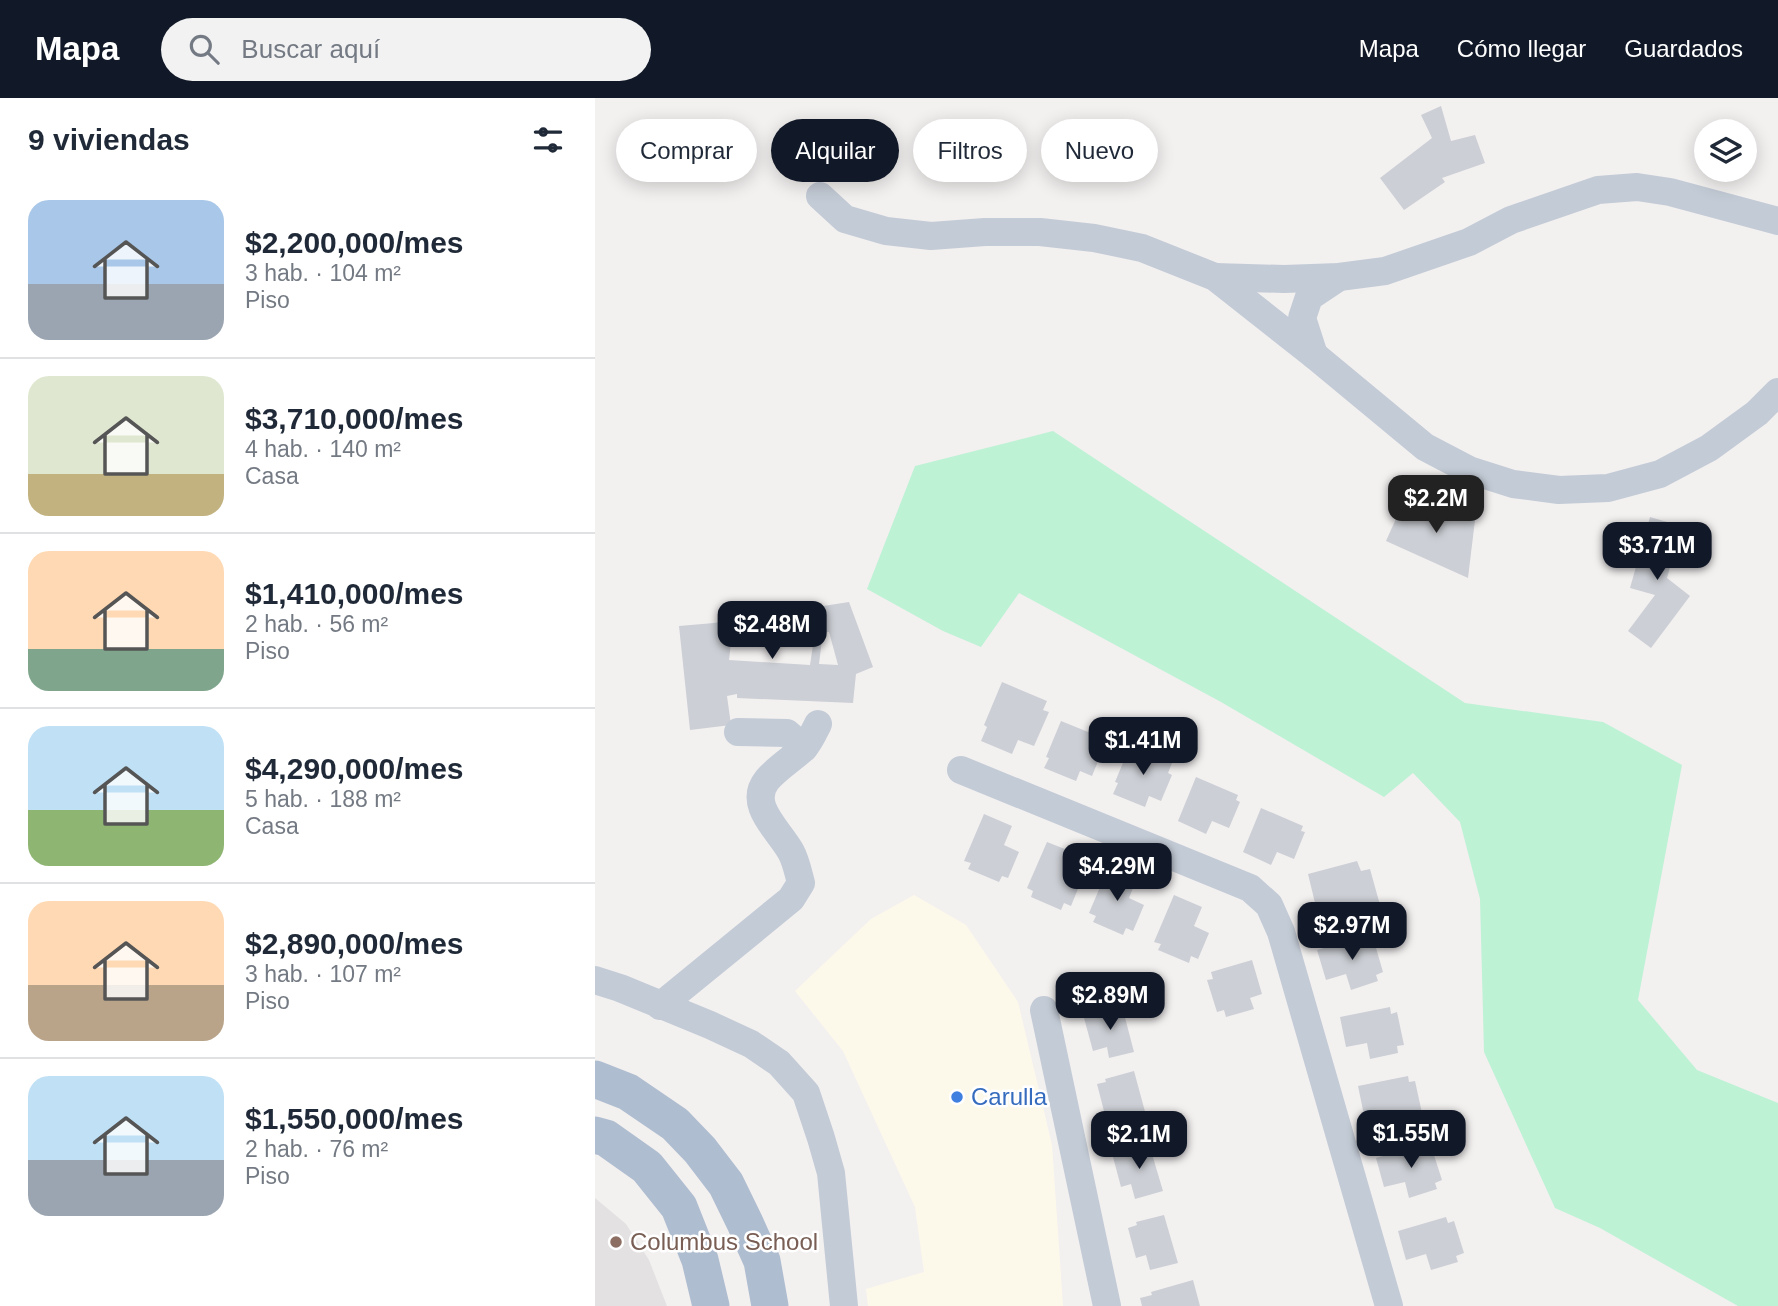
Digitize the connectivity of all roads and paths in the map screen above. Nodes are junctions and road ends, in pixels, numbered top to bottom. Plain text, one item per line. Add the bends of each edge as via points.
1 (820, 196) dead end
2 (1778, 221) edge
3 (1339, 276) junction
4 (1215, 277) junction
5 (1314, 355) junction
6 (1778, 392) edge
7 (738, 732) dead end
8 (961, 770) dead end
9 (595, 980) edge
10 (660, 1006) junction
11 (1044, 1010) dead end
12 (595, 1079) edge
13 (595, 1135) edge
14 (711, 1306) edge
15 (770, 1306) edge
16 (844, 1306) edge
17 (1107, 1306) edge
18 (1389, 1306) edge

1 - 4 street via 845,219 886,231 931,236 1040,232 1094,238 1142,248
2 - 3 street via 1670,192 1637,187 1598,190 1385,271
3 - 4 street
3 - 5 street via 1309,298 1302,318
4 - 5 street
5 - 6 street via 1425,446 1469,470 1513,484 1559,490 1608,488 1660,474 1709,448
7 - 10 street via 811,736 768,779 759,801 791,852 801,883 791,899
8 - 18 street via 1250,888 1269,905 1281,932
9 - 10 street
10 - 16 street via 751,1044 779,1063 806,1093 831,1172
11 - 17 street
12 - 15 main road via 628,1092 675,1124 700,1150 726,1184 745,1223 762,1261
13 - 14 main road via 647,1167 679,1206

